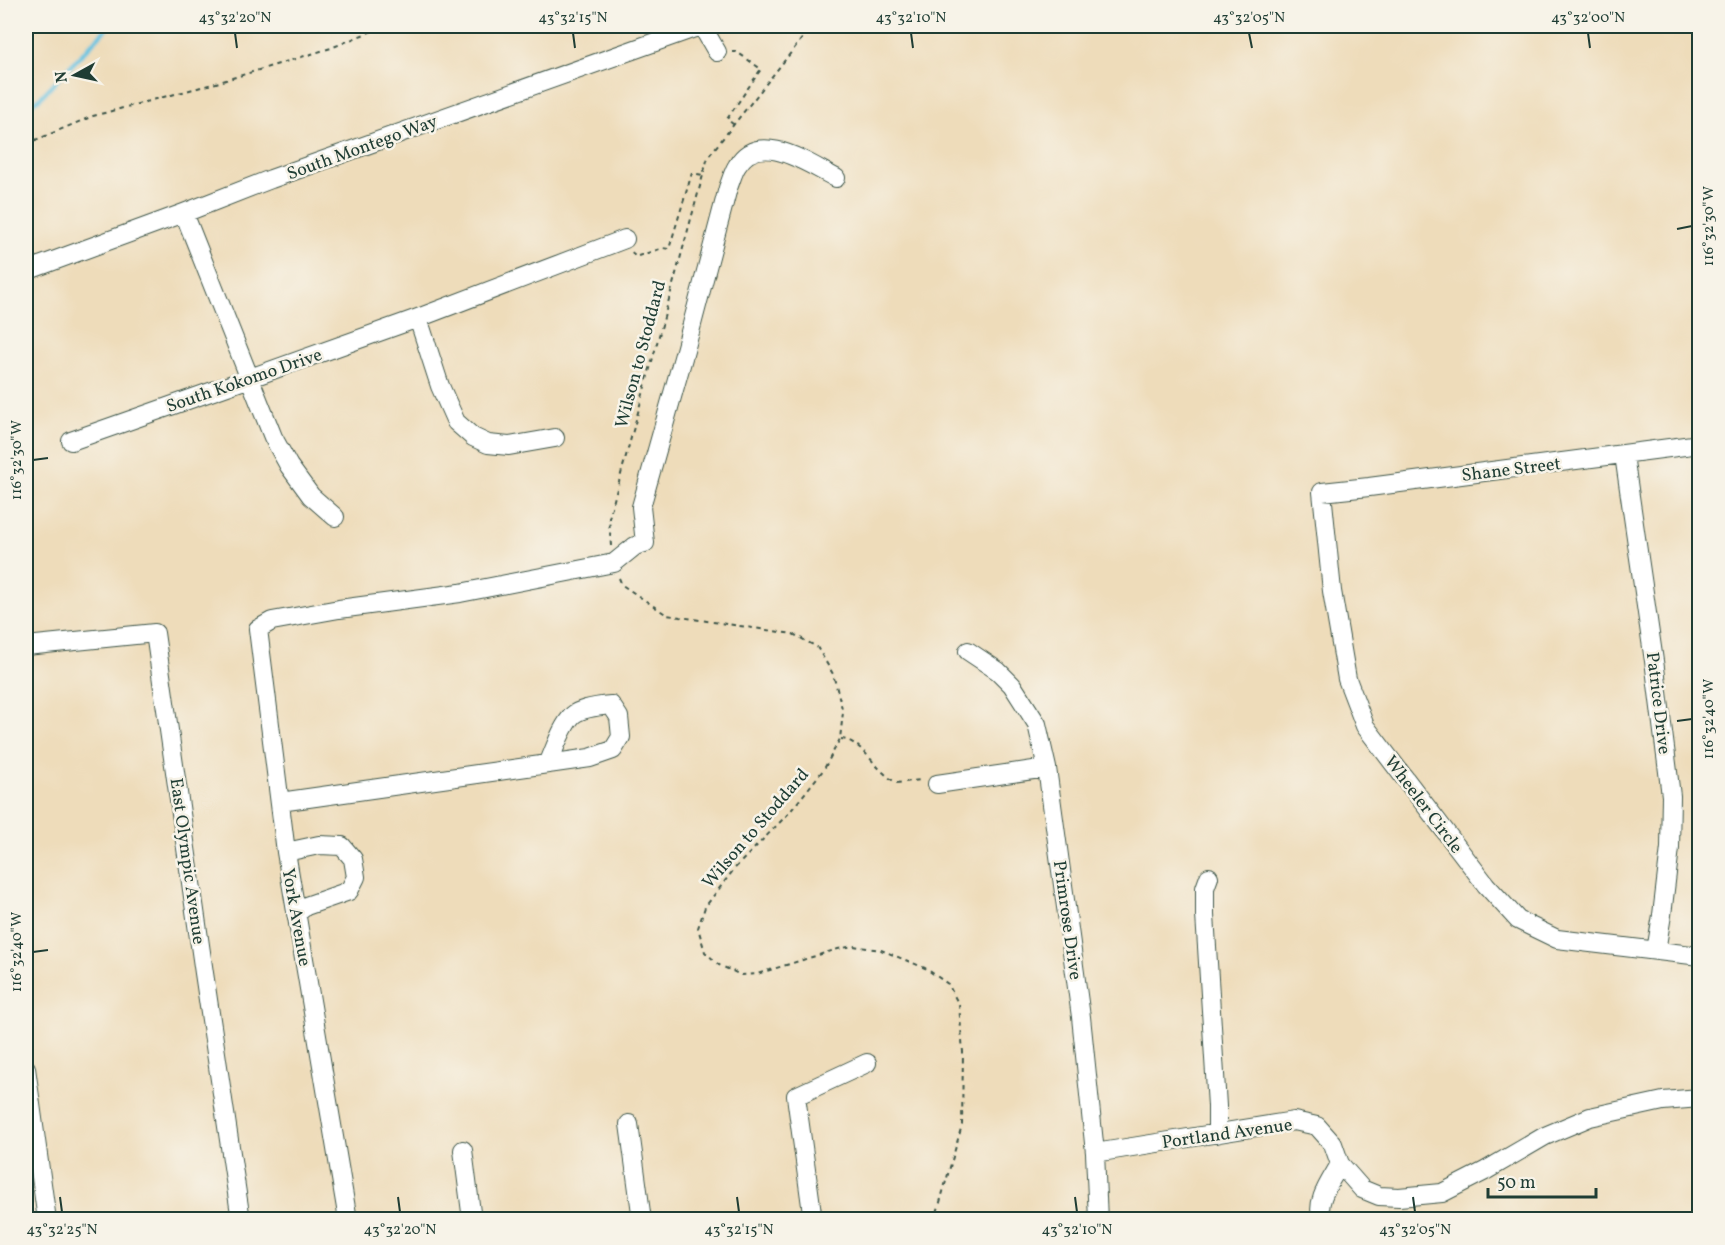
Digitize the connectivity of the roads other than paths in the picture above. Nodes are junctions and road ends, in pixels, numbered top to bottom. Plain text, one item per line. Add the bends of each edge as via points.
1 (701, 26) edge
2 (717, 52) road end
3 (836, 178) dead end
4 (184, 213) junction
5 (625, 239) road end
6 (26, 271) edge
7 (418, 318) junction
8 (250, 378) junction
9 (555, 438) dead end
10 (70, 441) dead end
11 (1700, 444) edge
12 (1624, 455) junction
13 (1323, 492) joint
14 (335, 517) dead end
15 (26, 646) edge
16 (968, 651) dead end
17 (549, 764) dead end
18 (1047, 768) junction
19 (937, 784) road end
20 (280, 802) junction
21 (286, 852) junction
22 (1209, 877) dead end
23 (296, 914) junction
24 (1656, 951) junction
25 (1700, 956) edge
26 (867, 1063) dead end
27 (26, 1068) edge
28 (1700, 1098) edge
29 (629, 1124) dead end
30 (1217, 1134) junction
31 (462, 1150) dead end
32 (1095, 1153) junction
33 (1340, 1164) junction
34 (47, 1220) edge
35 (241, 1220) edge
36 (348, 1220) edge
37 (472, 1220) edge
38 (642, 1220) edge
39 (813, 1220) edge
40 (1098, 1220) edge
41 (1323, 1220) edge

1 - 2 street
1 - 4 street, South Montego Way
3 - 20 street, York Avenue via 782,151 762,148 737,164 641,507 645,543 634,546 614,563 460,593 272,621 258,629
4 - 6 street, South Montego Way
4 - 8 street
5 - 7 street, South Kokomo Drive
7 - 8 street, South Kokomo Drive
7 - 9 street via 456,422 473,437 488,444 509,446
8 - 10 street, South Kokomo Drive
8 - 14 street via 273,437 289,465 311,496
11 - 12 street, Shane Street
12 - 13 street, Shane Street
12 - 24 street, Patrice Drive via 1671,796 1670,848
13 - 24 street, Wheeler Circle via 1332,591 1347,679 1365,726 1486,885 1518,920 1557,939
15 - 35 street, East Olympic Avenue via 155,633
16 - 18 street, Primrose Drive via 1012,685 1037,724
17 - 20 street
18 - 19 street
18 - 32 street, Primrose Drive
20 - 21 street, York Avenue
21 - 23 street, York Avenue
21 - 23 street via 319,845 342,846 353,859 356,877 349,891 306,906
22 - 30 street via 1205,915
23 - 36 street, York Avenue
24 - 25 street, Wheeler Circle
26 - 39 street via 796,1096
27 - 34 street
28 - 33 street, Portland Avenue via 1663,1101 1590,1117 1545,1136 1442,1193 1379,1196 1362,1189
29 - 38 street
30 - 32 street, Portland Avenue
30 - 33 street, Portland Avenue via 1294,1121 1317,1126 1333,1144
31 - 37 street
32 - 40 street, Primrose Drive
33 - 41 street via 1320,1203

